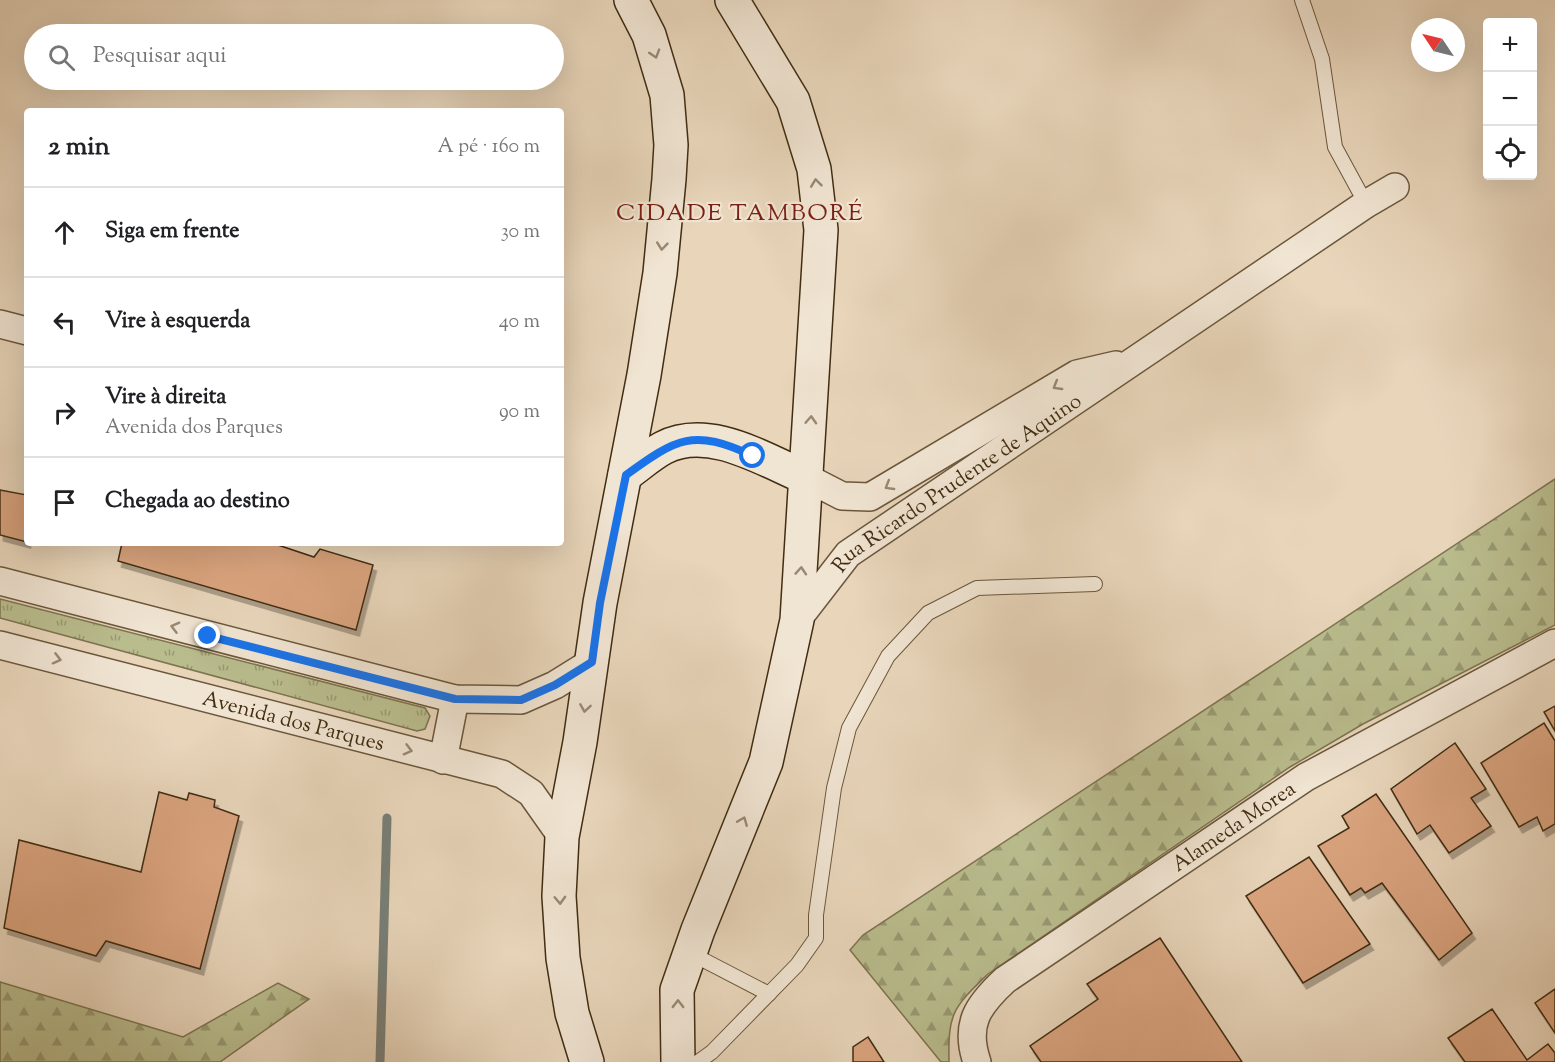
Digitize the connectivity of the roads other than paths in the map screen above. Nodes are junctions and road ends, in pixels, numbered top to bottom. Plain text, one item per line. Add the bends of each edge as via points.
1 (631, 0) edge
2 (732, 0) edge
3 (1302, 0) edge
4 (1395, 187) dead end
5 (1366, 204) junction
6 (0, 324) edge
7 (24, 330) edge
8 (1131, 362) junction
9 (626, 475) junction
10 (807, 478) junction
11 (0, 582) edge
12 (1095, 584) dead end
13 (797, 620) junction
14 (1555, 643) edge
15 (0, 645) edge
16 (592, 662) junction
17 (455, 699) junction
18 (443, 759) junction
19 (562, 837) junction
20 (690, 953) junction
21 (769, 994) junction
22 (587, 1062) edge
23 (678, 1062) edge
24 (698, 1062) edge
25 (977, 1062) edge

1 -> 9 main road via 649,35 667,95 671,145 660,273
10 -> 2 main road via 821,230 814,169 793,101
3 - 5 lane via 1322,59 1335,147
4 - 5 street, Rua Ricardo Prudente de Aquino
5 - 8 street, Rua Ricardo Prudente de Aquino
6 - 7 street
8 -> 10 street, Rua Ricardo Prudente de Aquino via 1077,374 870,497 842,496
8 - 13 street, Rua Ricardo Prudente de Aquino via 848,554
9 - 10 main road via 664,448 691,440 722,441
9 - 16 main road
13 -> 10 main road
17 -> 11 street
12 - 21 lane via 977,588 928,613 888,656 849,728 834,788 816,938
20 -> 13 main road via 766,762
14 - 25 street, Alameda Morea via 1306,777 1005,980 975,1013 972,1030
15 -> 18 street, Avenida dos Parques
16 - 17 street via 521,700
16 -> 19 main road
17 - 18 street
18 - 19 street, Avenida dos Parques via 502,774 531,793
19 -> 22 main road via 559,896 563,958 572,1013
20 - 21 lane
23 -> 20 main road via 678,990
21 - 24 lane

